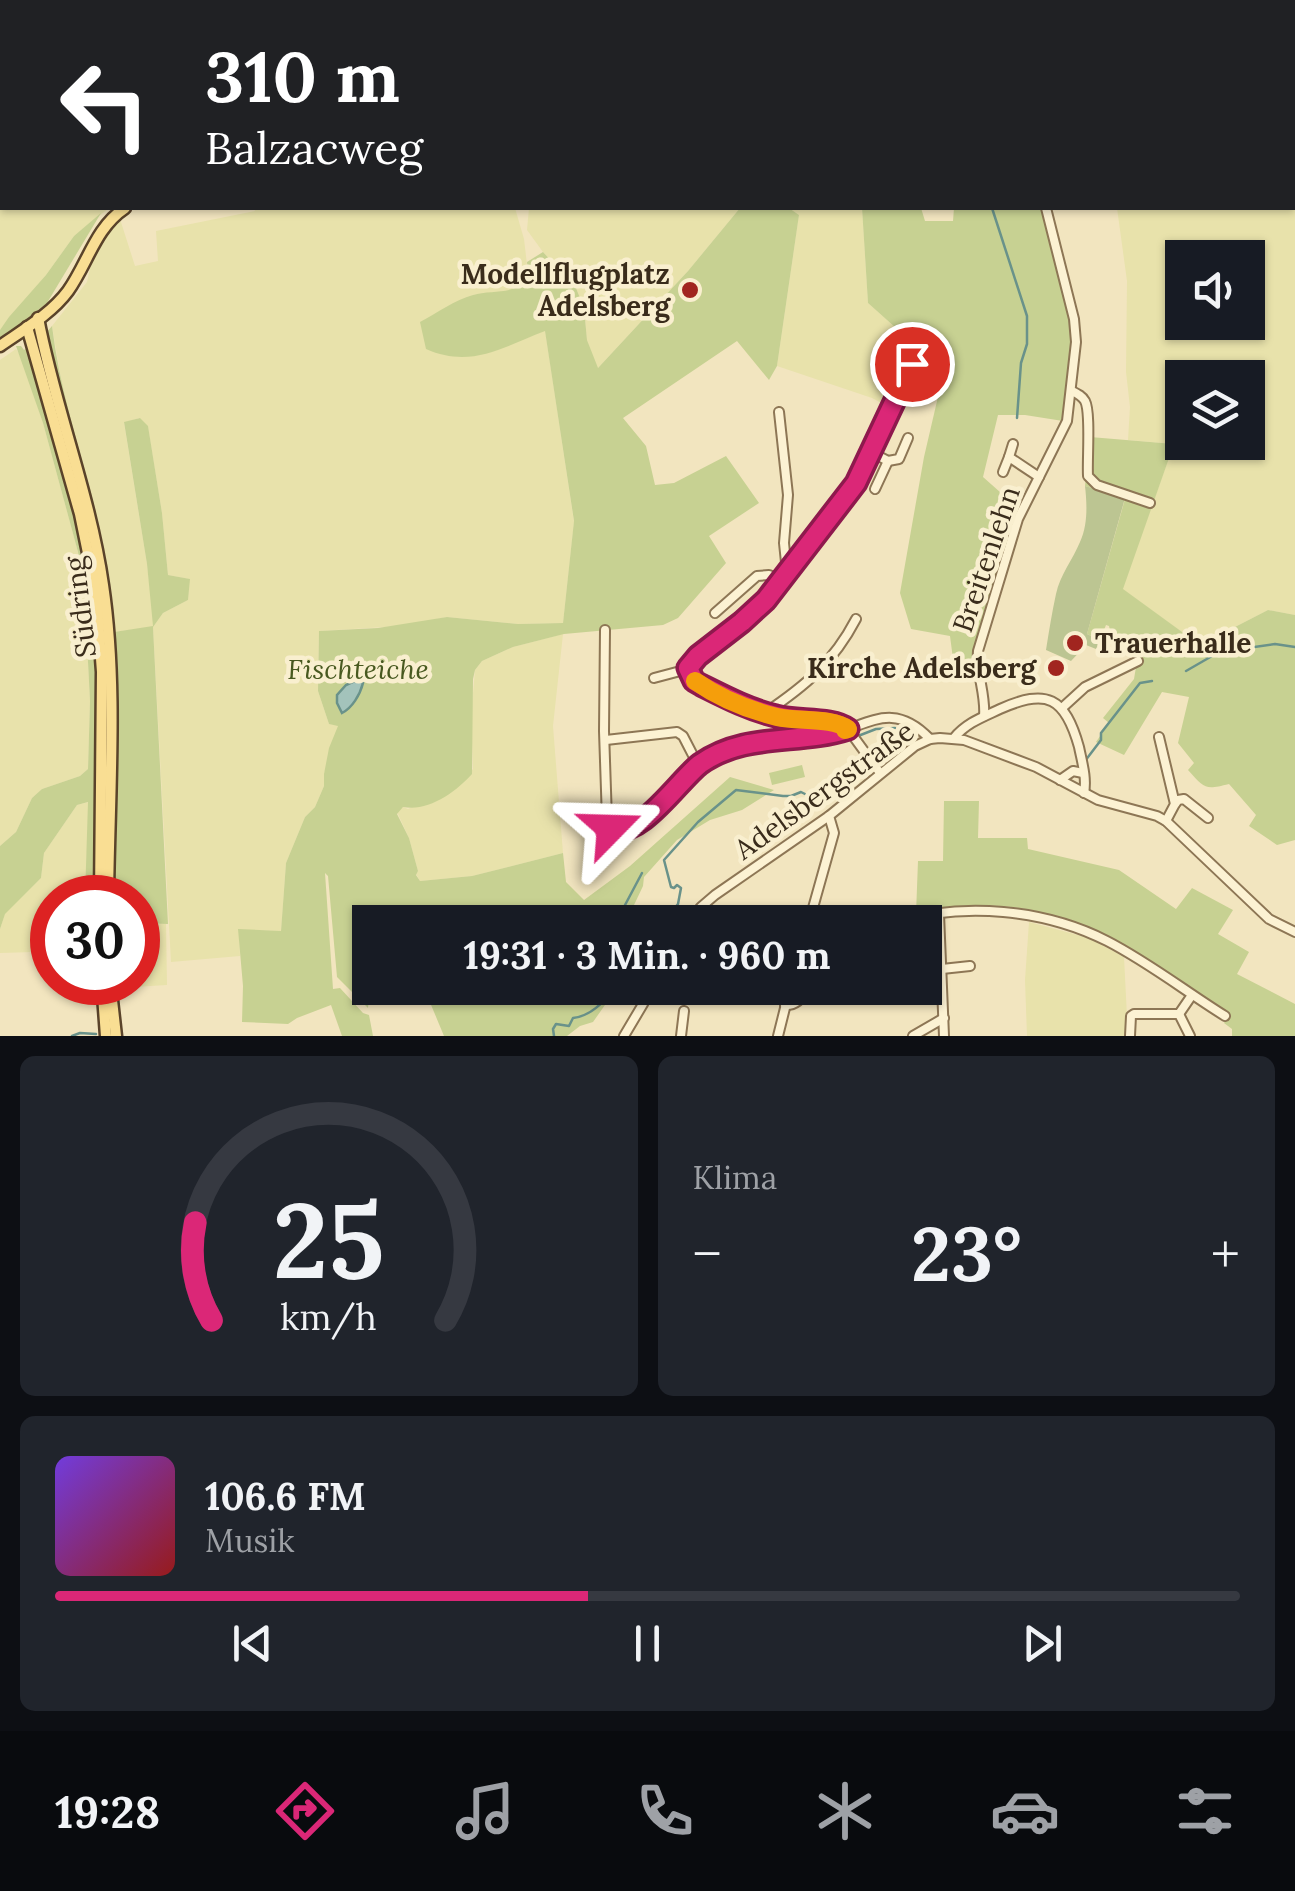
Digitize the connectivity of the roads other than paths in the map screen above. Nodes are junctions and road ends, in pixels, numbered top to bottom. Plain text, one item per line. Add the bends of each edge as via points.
1 (123, 210) edge
2 (1046, 210) edge
3 (38, 318) junction
4 (27, 327) junction
5 (0, 346) edge
6 (912, 364) dead end
7 (1072, 391) junction
8 (778, 412) dead end
9 (908, 438) dead end
10 (1013, 444) dead end
11 (872, 452) junction
12 (1009, 457) junction
13 (888, 460) junction
14 (1004, 472) dead end
15 (1038, 476) junction
16 (876, 489) dead end
17 (1150, 503) dead end
18 (784, 576) junction
19 (716, 613) dead end
20 (856, 620) dead end
21 (605, 630) dead end
22 (1138, 661) dead end
23 (688, 668) junction
24 (654, 678) dead end
25 (1062, 708) junction
26 (765, 713) junction
27 (984, 716) junction
28 (848, 729) junction
29 (1159, 737) dead end
30 (954, 738) junction
31 (930, 739) junction
32 (606, 740) junction
33 (698, 765) junction
34 (105, 769) junction
35 (1083, 773) junction
36 (880, 774) junction
37 (1060, 780) junction
38 (105, 785) junction
39 (1084, 793) junction
40 (1174, 804) junction
41 (829, 816) junction
42 (1208, 818) dead end
43 (1166, 822) junction
44 (101, 875) edge
45 (107, 875) edge
46 (702, 905) edge
47 (814, 905) edge
48 (942, 914) edge
49 (1295, 932) edge
50 (970, 966) dead end
51 (942, 969) joint
52 (1192, 995) junction
53 (104, 1005) edge
54 (113, 1005) edge
55 (642, 1005) edge
56 (785, 1005) joint
57 (793, 1005) edge
58 (684, 1011) dead end
59 (1179, 1014) junction
60 (1225, 1016) dead end
61 (944, 1018) junction
62 (106, 1036) edge
63 (116, 1036) edge
64 (624, 1036) edge
65 (681, 1036) edge
66 (778, 1036) edge
67 (913, 1036) edge
68 (944, 1036) edge
69 (1130, 1036) edge
70 (1190, 1036) edge

1 - 3 main road via 101,230 68,291
2 - 7 street, Breitenlehn via 1074,320
3 - 4 main road
3 - 34 main road, Südring via 100,570 109,640
4 - 5 main road
4 - 34 main road, Südring via 92,568
6 - 11 street
7 - 15 street, Breitenlehn via 1067,420
7 - 17 street, Breitenlehn via 1084,398 1088,412 1088,476
8 - 18 street via 788,495
9 - 13 street via 899,459
10 - 12 street, Breitenlehn
11 - 13 street
11 - 18 street
12 - 14 street, Breitenlehn
12 - 15 street, Breitenlehn
13 - 16 street
15 - 27 street, Breitenlehn via 1012,534 978,652
18 - 19 street via 757,576
18 - 23 street via 756,611
20 - 26 street via 813,678
21 - 32 street
22 - 25 street via 1085,687
23 - 24 street
23 - 26 street via 694,681
25 - 27 street via 1028,698
25 - 35 street
26 - 28 street
27 - 30 street
28 - 31 street via 872,718 896,719
28 - 33 street via 748,742
28 - 36 street
29 - 40 street
30 - 31 street, Adelsbergstraße
30 - 37 street, Adelsbergstraße
31 - 36 street, Adelsbergstraße
32 - 33 street via 676,732
32 - 33 street via 607,820 614,831 630,829
34 - 38 main road, Südring
35 - 37 street
35 - 39 street
36 - 41 street, Adelsbergstraße
37 - 39 street, Adelsbergstraße
38 - 44 main road, Südring
38 - 45 main road, Südring
39 - 43 street, Adelsbergstraße
40 - 42 street via 1184,799
40 - 43 street
41 - 46 street, Adelsbergstraße
41 - 47 street via 833,841
43 - 49 street, Adelsbergstraße via 1268,919
48 - 52 street via 999,911 1066,925 1102,938
50 - 51 street
51 - 61 street
52 - 59 street
52 - 60 street
53 - 62 main road
54 - 63 main road
55 - 64 street
56 - 57 street
56 - 66 street
58 - 65 street
59 - 69 street via 1134,1014
59 - 70 street
61 - 67 street
61 - 68 street

